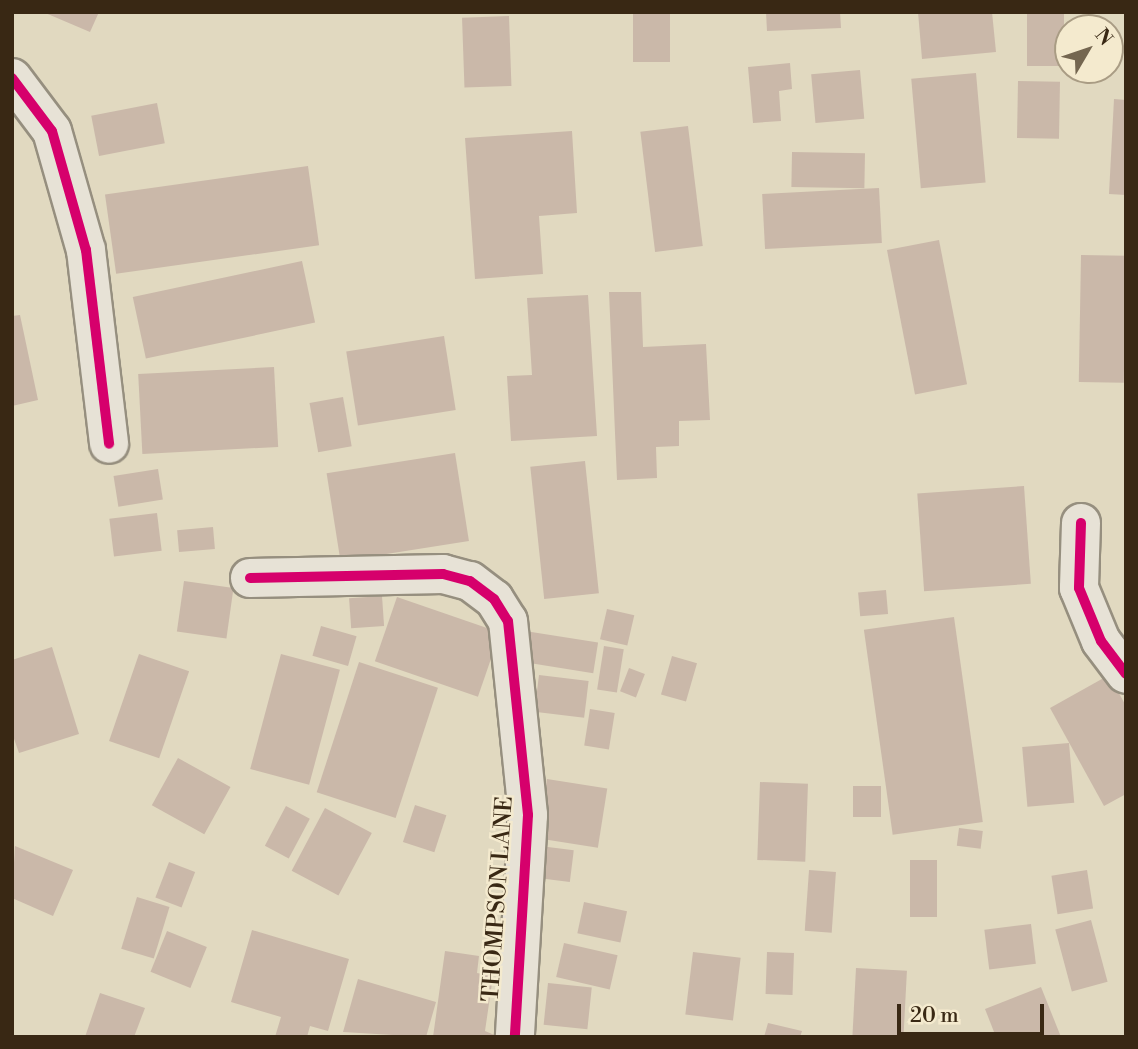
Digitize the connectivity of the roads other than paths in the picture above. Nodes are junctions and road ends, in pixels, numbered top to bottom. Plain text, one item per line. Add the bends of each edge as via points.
1 (12, 78) edge
2 (109, 444) dead end
3 (1081, 523) dead end
4 (250, 578) dead end
5 (1126, 674) edge
6 (514, 1037) edge

1 - 2 street via 52,131 86,250
3 - 5 street via 1079,588 1101,640
4 - 6 street, THOMPSON LANE via 443,574 470,581 494,599 508,621 528,815

